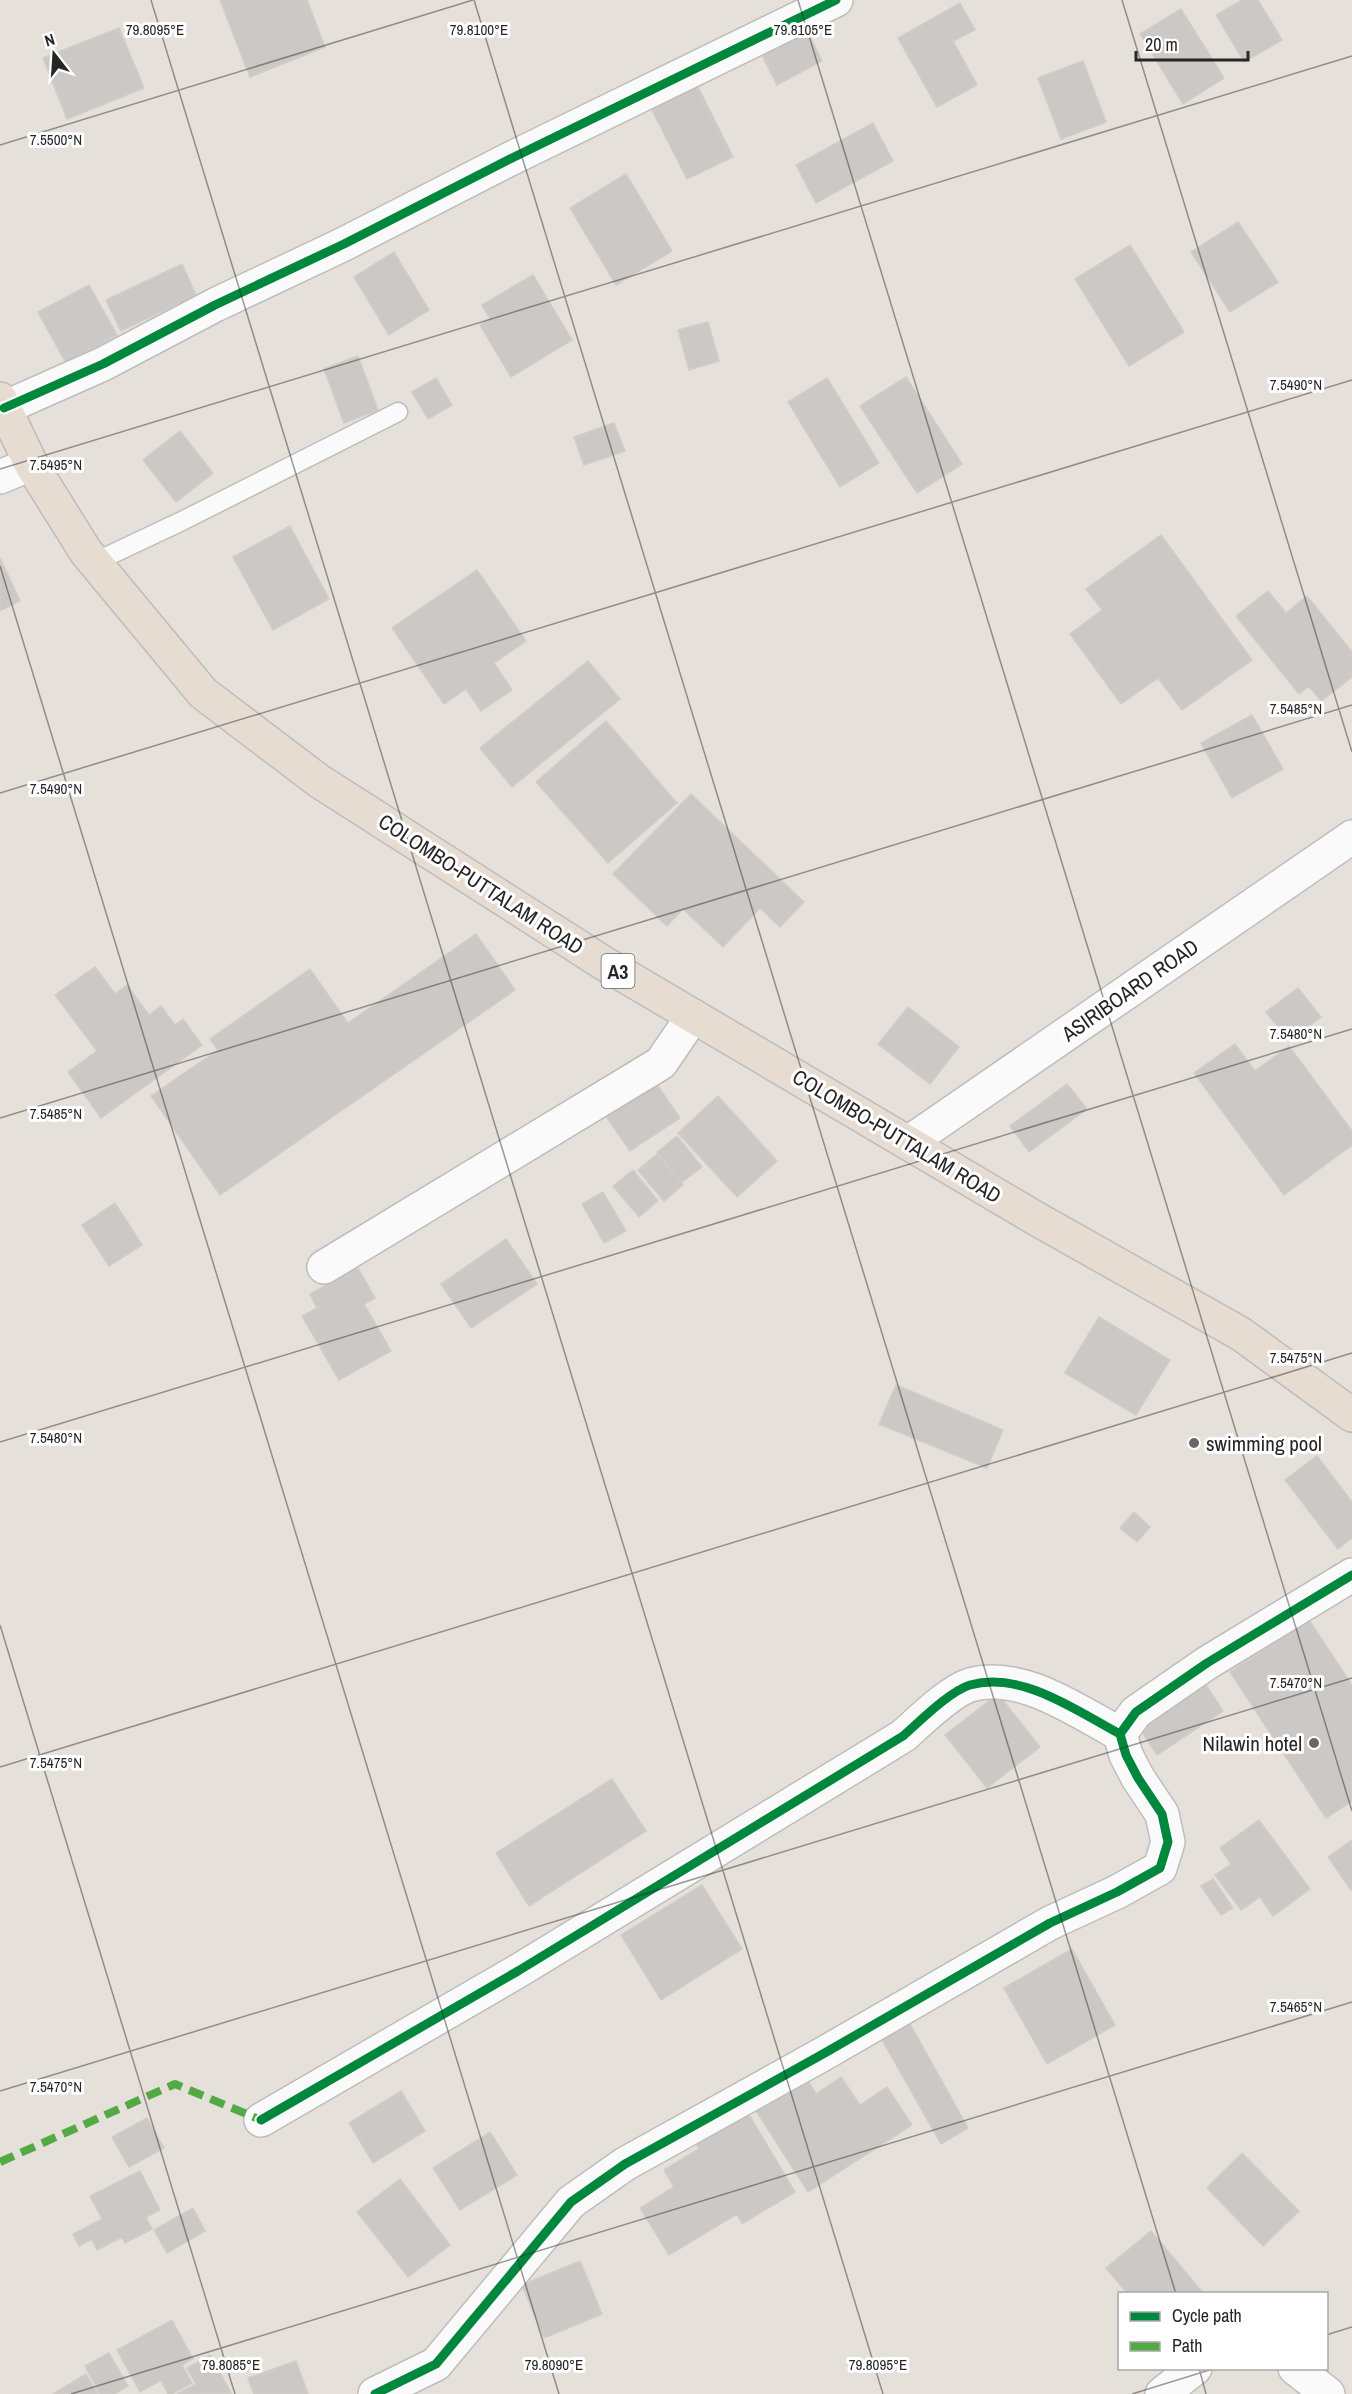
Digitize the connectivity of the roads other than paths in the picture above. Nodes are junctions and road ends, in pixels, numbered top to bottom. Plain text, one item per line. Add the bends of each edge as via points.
1 (836, 0) edge
2 (2, 404) edge
3 (398, 412) dead end
4 (31, 464) junction
5 (0, 477) edge
6 (95, 562) junction
7 (1352, 837) edge
8 (693, 1016) junction
9 (908, 1143) junction
10 (324, 1267) dead end
11 (1352, 1415) edge
12 (1352, 1575) edge
13 (1120, 1734) junction
14 (261, 2120) dead end
15 (1192, 2370) edge
16 (1298, 2370) edge
17 (375, 2394) edge
18 (1162, 2394) edge
19 (1329, 2394) edge

1 - 2 street via 103,364
2 - 4 highway, COLOMBO-PUTTALAM ROAD / A3
3 - 6 lane
4 - 5 street
4 - 6 highway, COLOMBO-PUTTALAM ROAD / A3
6 - 8 highway, COLOMBO-PUTTALAM ROAD / A3 via 203,693 329,787 604,964
7 - 9 street, ASIRIBOARD ROAD
8 - 9 highway, COLOMBO-PUTTALAM ROAD / A3
8 - 10 street via 662,1063
9 - 11 highway, COLOMBO-PUTTALAM ROAD / A3 via 1241,1334
12 - 13 street via 1207,1663 1136,1712
13 - 14 street via 1041,1692 1002,1681 968,1686 937,1706 903,1736 518,1971
13 - 17 street via 1138,1778 1162,1814 1168,1842 1160,1868 1117,1893 1050,1923 625,2164 571,2202 436,2364
15 - 18 street
16 - 19 street

